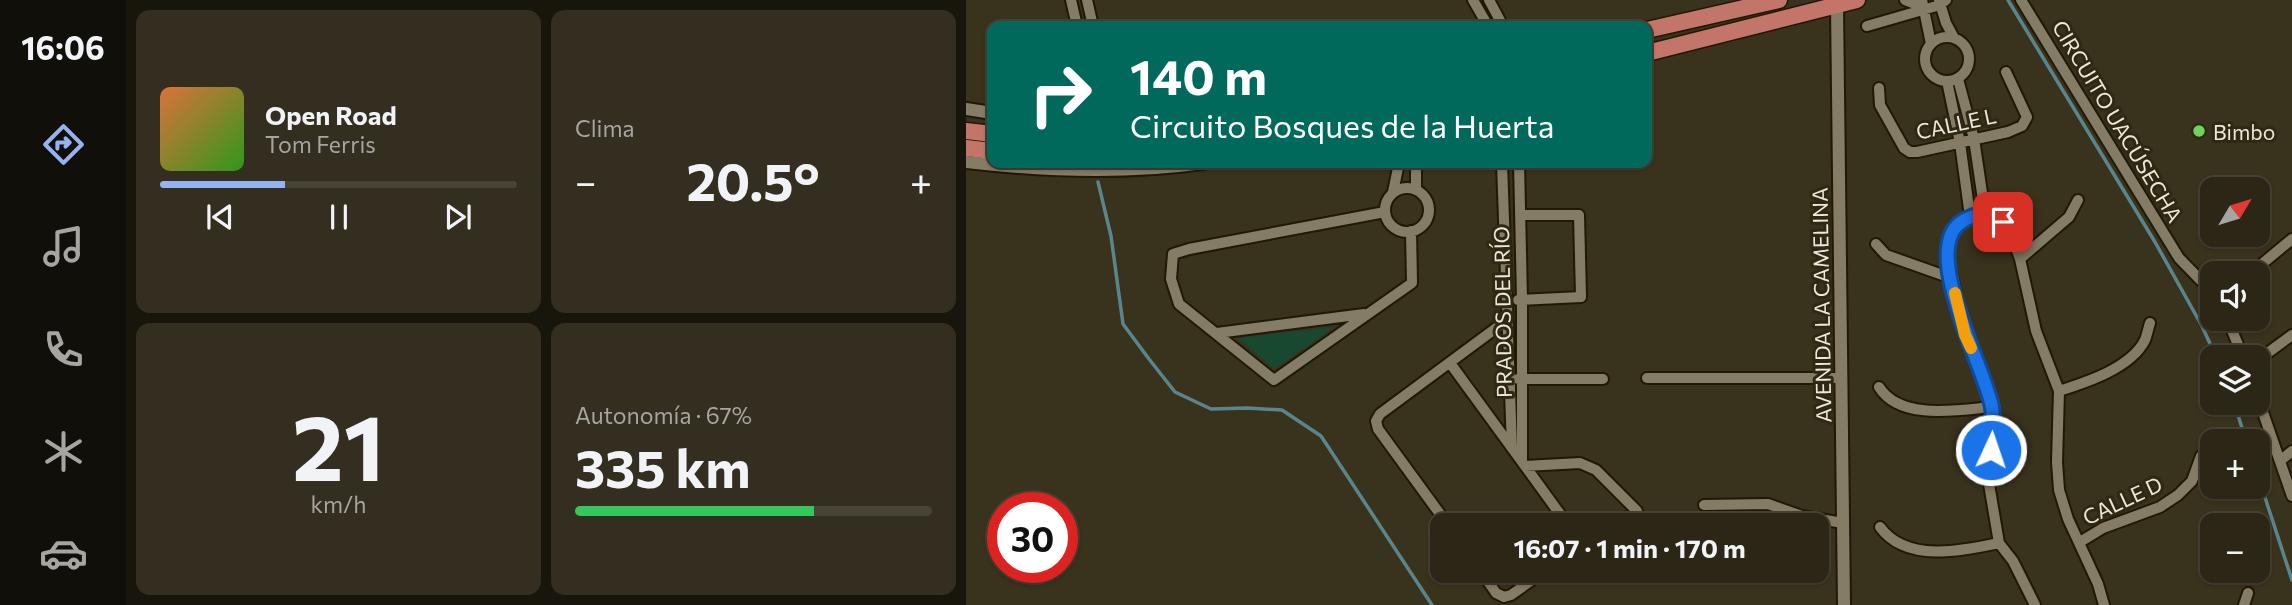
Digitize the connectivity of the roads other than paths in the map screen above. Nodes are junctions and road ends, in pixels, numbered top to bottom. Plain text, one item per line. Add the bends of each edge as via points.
1 (1072, 0) edge
2 (1087, 0) edge
3 (1473, 0) edge
4 (1489, 0) edge
5 (1779, 0) edge
6 (1857, 0) edge
7 (1905, 0) edge
8 (2021, 0) edge
9 (1942, 2) edge
10 (1837, 5) junction
11 (1923, 6) edge
12 (1497, 14) junction
13 (1076, 21) edge
14 (1092, 21) edge
15 (1485, 21) edge
16 (1488, 21) edge
17 (1500, 21) edge
18 (1867, 26) dead end
19 (1652, 29) edge
20 (1954, 38) junction
21 (1931, 44) junction
22 (1652, 52) edge
23 (2006, 72) dead end
24 (1952, 80) junction
25 (1879, 88) dead end
26 (966, 109) edge
27 (987, 112) edge
28 (966, 131) edge
29 (987, 133) edge
30 (1974, 139) junction
31 (1960, 143) junction
32 (966, 148) edge
33 (987, 150) edge
34 (966, 162) edge
35 (987, 164) edge
36 (1048, 168) edge
37 (1147, 168) edge
38 (1398, 168) edge
39 (1416, 168) edge
40 (1503, 168) edge
41 (1519, 168) edge
42 (1416, 189) junction
43 (1393, 192) junction
44 (2078, 200) dead end
45 (1385, 212) junction
46 (1985, 213) junction
47 (1520, 215) junction
48 (1970, 216) junction
49 (1411, 232) junction
50 (2292, 239) edge
51 (1876, 244) dead end
52 (2020, 259) junction
53 (2265, 261) edge
54 (1951, 278) junction
55 (2200, 280) edge
56 (1522, 299) junction
57 (1508, 300) junction
58 (1368, 313) junction
59 (1507, 320) junction
60 (2150, 323) dead end
61 (1217, 333) junction
62 (2292, 335) edge
63 (2270, 351) edge
64 (1450, 363) junction
65 (1647, 378) dead end
66 (1510, 379) junction
67 (1523, 379) junction
68 (1603, 379) dead end
69 (1842, 379) junction
70 (1879, 387) dead end
71 (2059, 391) junction
72 (1992, 407) junction
73 (2264, 415) edge
74 (1512, 448) junction
75 (2292, 451) edge
76 (2200, 461) edge
77 (2280, 461) junction
78 (1524, 463) junction
79 (2292, 496) edge
80 (1704, 505) dead end
81 (1439, 513) edge
82 (1559, 513) edge
83 (1635, 513) edge
84 (1843, 523) junction
85 (1880, 527) dead end
86 (2080, 542) junction
87 (2000, 543) junction
88 (1489, 583) edge
89 (1528, 583) edge
90 (2248, 593) dead end
91 (1844, 605) edge
92 (2035, 605) edge
93 (2104, 605) edge
94 (2244, 605) edge

1 - 13 street
2 - 14 street
3 - 15 street
4 - 12 street
5 - 19 main road
6 - 10 main road
7 - 11 street
8 - 55 street, CIRCUITO UACÚSECHA via 2179,258
9 - 11 street
9 - 20 street
10 - 22 main road
10 - 69 street, AVENIDA LA CAMELINA
11 - 18 street
11 - 21 street
12 - 16 street
12 - 17 street
20 - 21 street
20 - 24 street via 1965,47 1969,61 1964,74
21 - 24 street via 1926,64 1933,76
23 - 30 street, CALLE L via 2027,117 2022,126 2008,132
24 - 30 street
24 - 31 street
25 - 31 street, CALLE L via 1880,105 1904,148 1910,152
26 - 27 street
28 - 29 main road
30 - 31 street, CALLE L
30 - 46 street
31 - 48 street
32 - 33 main road
34 - 35 street
36 - 37 street
38 - 43 street
39 - 42 street
40 - 57 street
41 - 47 street, PRADOS DEL RÍO
42 - 43 street
42 - 49 street via 1426,199 1429,213 1423,225
43 - 45 street
44 - 52 street via 2069,216
45 - 49 street via 1391,225
45 - 61 street via 1173,254 1171,279 1179,303
46 - 48 street
46 - 52 street via 2003,222
47 - 56 street, PRADOS DEL RÍO
47 - 56 street via 1578,215 1581,297
48 - 54 street via 1955,225 1948,240
49 - 58 street via 1412,283
50 - 53 street
51 - 54 street via 1886,256
52 - 71 street via 2036,331
54 - 72 street via 1965,335
56 - 57 street
56 - 67 street, PRADOS DEL RÍO
57 - 59 street
58 - 61 street
58 - 61 street via 1274,380
59 - 64 street
59 - 66 street
60 - 71 street via 2145,341 2115,369
62 - 63 street
64 - 74 street
64 - 81 street via 1376,421
65 - 69 street
66 - 67 street
66 - 74 street
67 - 68 street
67 - 78 street, PRADOS DEL RÍO
69 - 84 street, AVENIDA LA CAMELINA
70 - 72 street via 1890,400 1928,411
71 - 86 street via 2059,490
72 - 87 street via 1988,478
73 - 77 street
74 - 78 street
75 - 77 street
76 - 86 street, CALLE D via 2192,481 2178,495
77 - 79 street
78 - 82 street
78 - 83 street via 1580,463 1596,470
80 - 84 street via 1768,504
84 - 91 street, AVENIDA LA CAMELINA
85 - 87 street via 1892,541 1935,552
86 - 93 street
87 - 92 street
88 - 89 street via 1504,597
90 - 94 street

